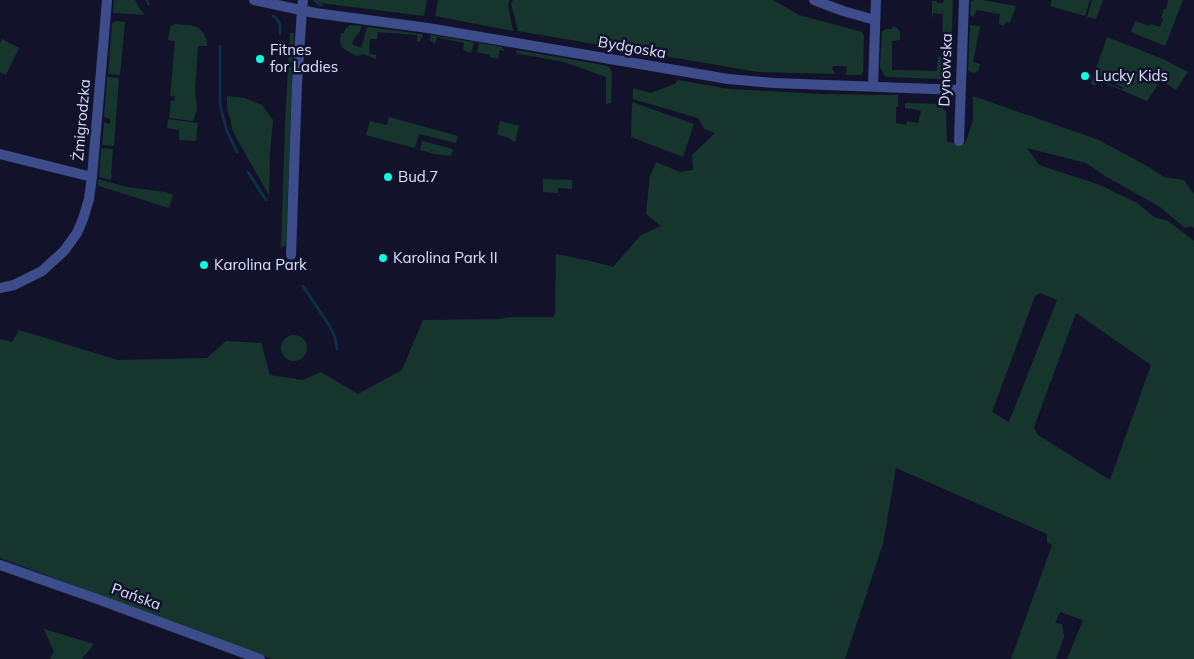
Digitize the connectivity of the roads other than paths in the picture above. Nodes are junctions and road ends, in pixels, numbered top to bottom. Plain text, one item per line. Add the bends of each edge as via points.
1 (108, 0) edge
2 (814, 0) edge
3 (876, 0) edge
4 (964, 0) edge
5 (260, 1) edge
6 (302, 5) edge
7 (875, 20) junction
8 (873, 86) junction
9 (960, 90) junction
10 (958, 141) dead end
11 (0, 154) edge
12 (92, 177) junction
13 (291, 255) dead end
14 (0, 288) edge
15 (0, 565) edge
16 (260, 659) edge

1 - 12 street, Żmigrodzka
2 - 7 street
3 - 7 street
4 - 9 street, Dynowska
5 - 6 street, Bydgoska
6 - 8 street, Bydgoska via 340,16 728,80
6 - 13 street via 296,84
7 - 8 street
8 - 9 street, Bydgoska
9 - 10 street, Dynowska
11 - 12 street, Żmigrodzka
12 - 14 street via 83,219 64,251 42,271
15 - 16 street, Pańska

